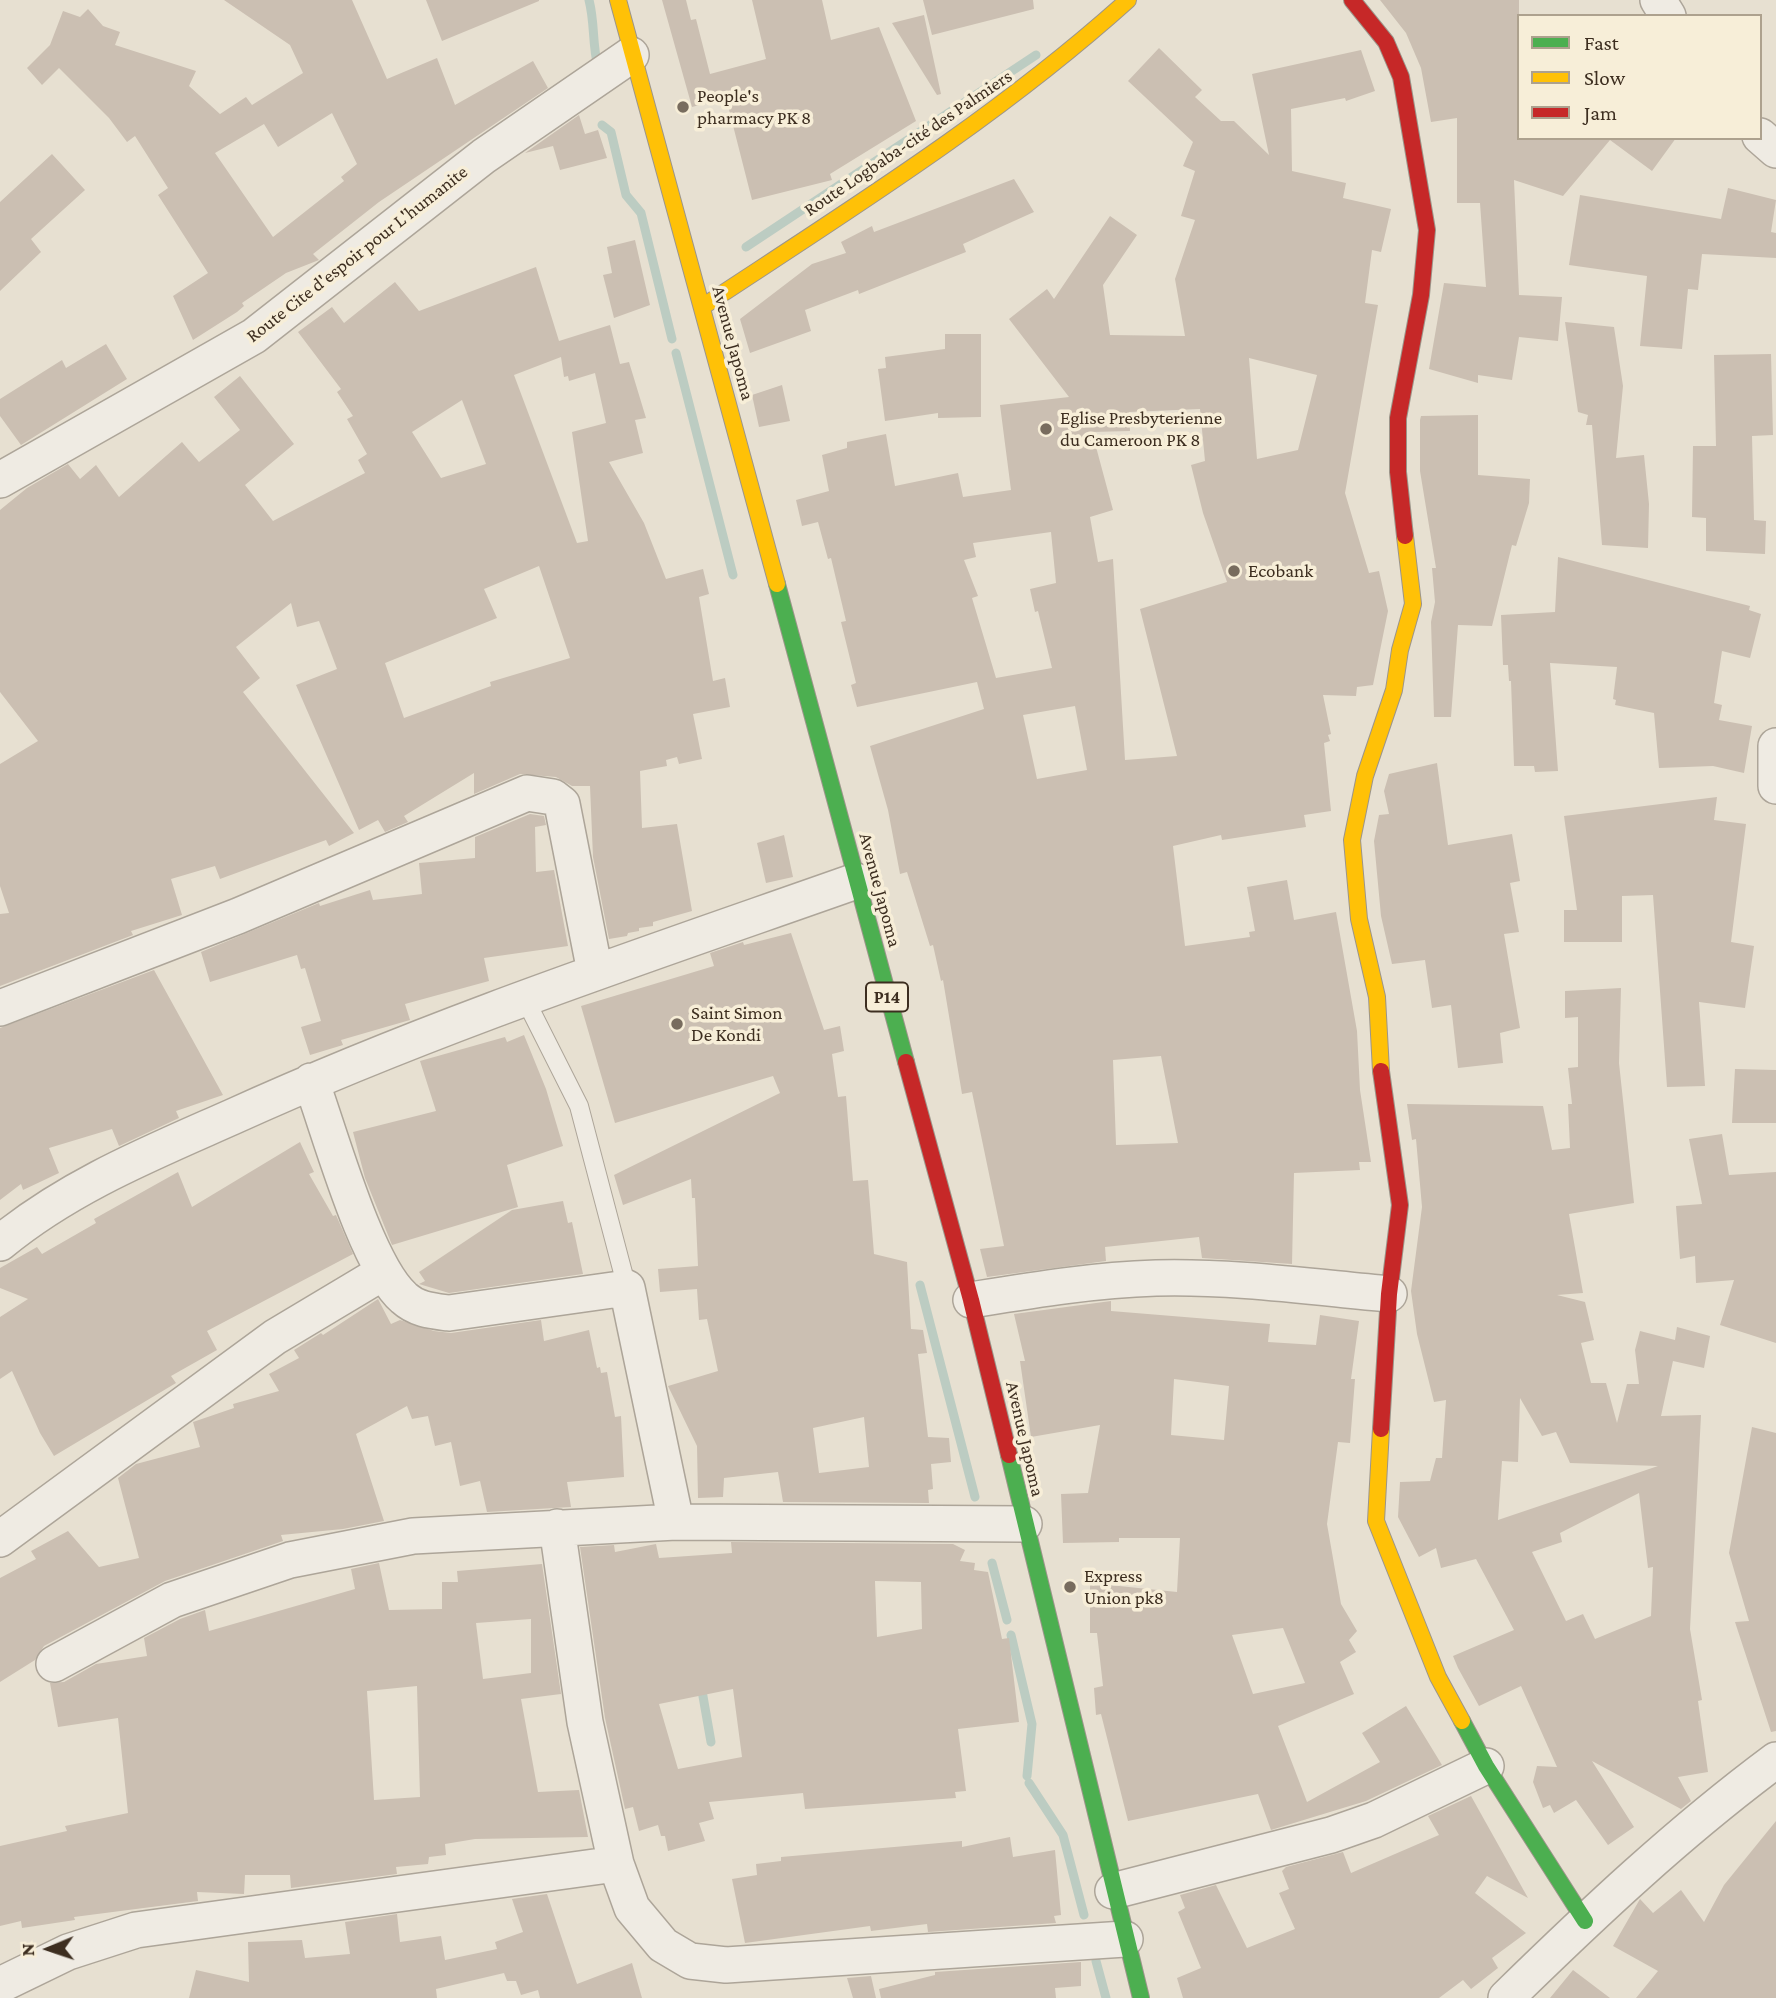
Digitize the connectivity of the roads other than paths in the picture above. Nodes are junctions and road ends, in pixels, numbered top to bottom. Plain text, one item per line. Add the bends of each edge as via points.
1 (618, 0) edge
2 (1128, 0) edge
3 (1352, 0) edge
4 (631, 55) junction
5 (1762, 138) edge
6 (1776, 150) edge
7 (702, 307) junction
8 (0, 480) edge
9 (1776, 746) edge
10 (1776, 786) edge
11 (856, 881) junction
12 (595, 972) junction
13 (524, 997) junction
14 (0, 1008) edge
15 (311, 1081) junction
16 (0, 1243) edge
17 (382, 1273) junction
18 (627, 1288) junction
19 (1389, 1294) junction
20 (971, 1300) junction
21 (676, 1522) junction
22 (1024, 1524) junction
23 (557, 1527) junction
24 (0, 1539) edge
25 (54, 1664) dead end
26 (1776, 1760) edge
27 (1486, 1766) junction
28 (616, 1864) junction
29 (1113, 1891) junction
30 (1585, 1921) junction
31 (1125, 1939) junction
32 (0, 1985) edge
33 (1141, 1998) edge
34 (1506, 1998) edge

1 - 4 main road, Avenue Japoma / P14
2 - 7 main road, Route Logbaba-cité des Palmiers via 1021,93
3 - 19 main road via 1386,42 1401,77 1427,230 1421,295 1398,418 1398,472 1413,604 1352,840 1359,919 1377,997 1382,1087 1400,1205
4 - 7 main road, Avenue Japoma / P14
4 - 8 street, Route Cite d'espoir pour L'humanite via 484,156 254,336
5 - 6 street
7 - 11 main road, Avenue Japoma / P14
9 - 10 street
11 - 12 street
11 - 20 main road, Avenue Japoma / P14
12 - 13 street
12 - 14 street via 562,804 552,797 527,793 238,916
13 - 15 street
13 - 18 lane via 579,1106
15 - 16 street via 97,1178 50,1205
15 - 17 street
17 - 18 street via 405,1300 426,1311 449,1313
17 - 24 street via 275,1337
18 - 21 street
19 - 20 street via 1158,1278 1081,1282
19 - 27 main road via 1377,1530 1438,1677
20 - 22 main road, Avenue Japoma / P14
21 - 22 street
21 - 23 street
22 - 29 main road, Avenue Japoma / P14
23 - 25 street via 413,1536 290,1560 172,1600
23 - 28 street via 585,1722
26 - 30 street via 1717,1804
27 - 29 street via 1331,1835
27 - 30 main road
28 - 31 street via 632,1908 663,1945 690,1961 726,1965
28 - 32 street via 135,1930 68,1952
29 - 31 main road, Avenue Japoma / P14
30 - 34 street
31 - 33 main road, Avenue Japoma / P14

